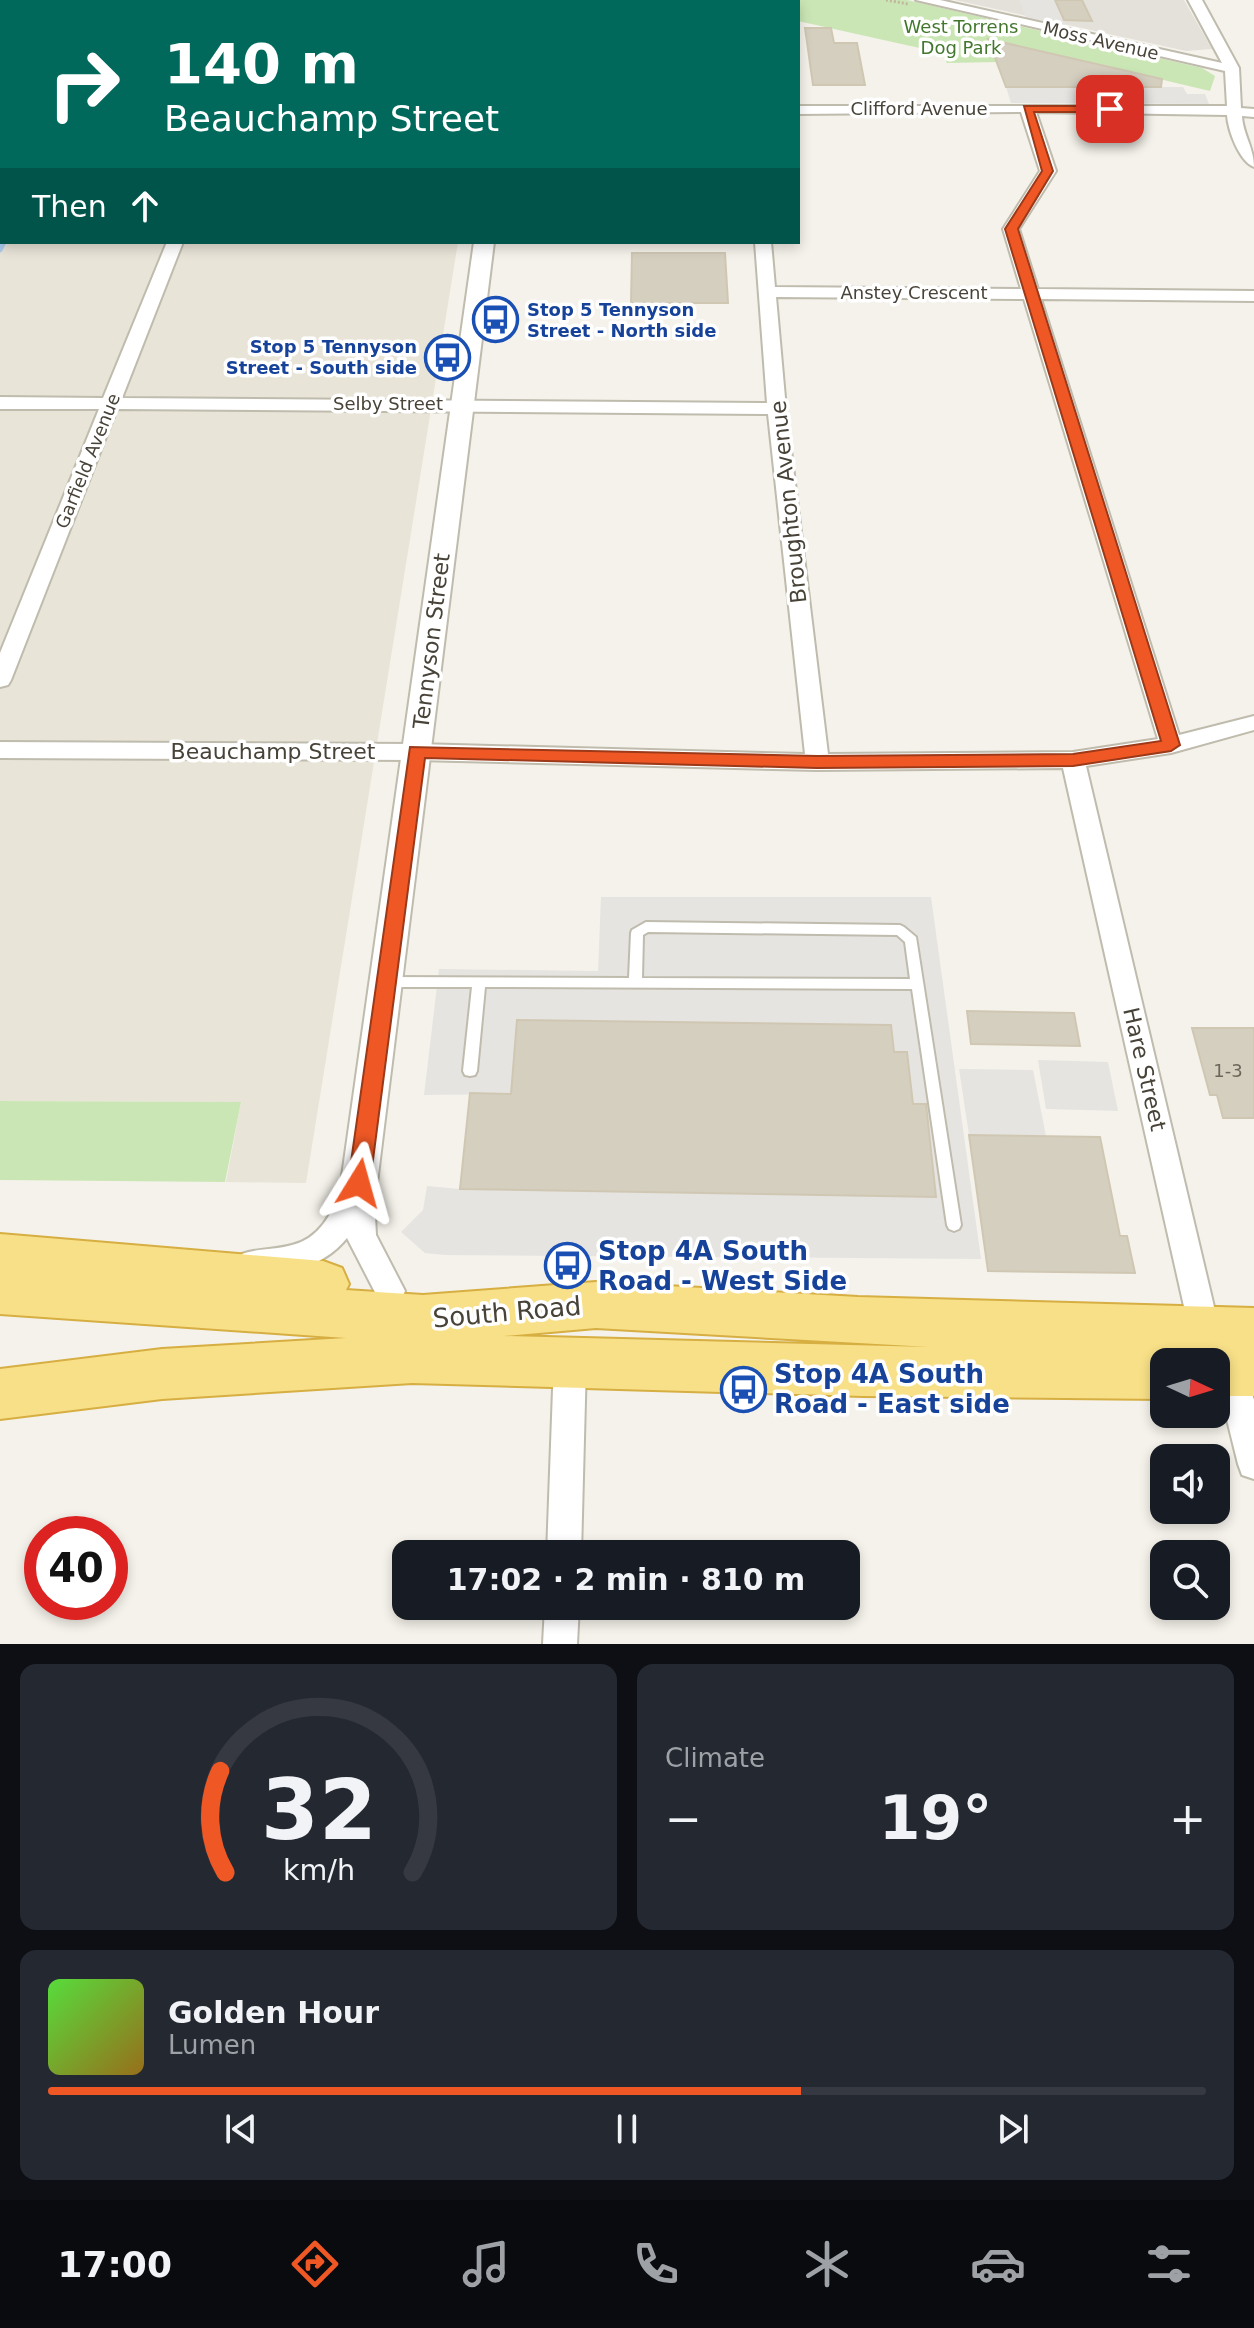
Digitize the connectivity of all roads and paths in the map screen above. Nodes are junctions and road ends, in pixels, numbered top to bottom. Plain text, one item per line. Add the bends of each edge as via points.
1 (923, 0) edge
2 (1195, 0) edge
3 (1232, 68) junction
4 (1027, 108) junction
5 (800, 110) edge
6 (1233, 111) junction
7 (1254, 113) edge
8 (1254, 162) edge
9 (174, 244) edge
10 (484, 244) edge
11 (763, 244) edge
12 (767, 292) junction
13 (1032, 294) junction
14 (1254, 296) edge
15 (0, 403) edge
16 (111, 403) junction
17 (462, 405) junction
18 (777, 409) junction
19 (0, 680) edge
20 (1254, 723) edge
21 (1171, 745) junction
22 (0, 750) edge
23 (417, 752) junction
24 (1073, 760) junction
25 (817, 762) junction
26 (386, 982) junction
27 (479, 983) junction
28 (635, 983) junction
29 (918, 984) junction
30 (470, 1071) dead end
31 (359, 1183) junction
32 (954, 1225) dead end
33 (5, 1268) edge
34 (390, 1291) junction
35 (596, 1305) junction
36 (1232, 1355) edge
37 (570, 1362) junction
38 (1150, 1374) edge
39 (0, 1394) edge
40 (1254, 1464) edge
41 (564, 1540) edge
42 (561, 1620) edge
43 (560, 1644) edge

1 - 3 street, Moss Avenue
2 - 3 street
3 - 6 street
4 - 5 street, Clifford Avenue
4 - 6 street, Clifford Avenue
4 - 13 street via 1048,171 1011,229
6 - 7 street, Clifford Avenue
6 - 8 street via 1235,127
9 - 16 street, Garfield Avenue
10 - 17 street, Tennyson Street
11 - 12 street, Broughton Avenue
12 - 13 street, Anstey Crescent
12 - 18 street, Broughton Avenue
13 - 14 street, Anstey Crescent
13 - 21 street
15 - 16 street, Selby Street
16 - 17 street, Selby Street
16 - 19 street, Garfield Avenue
17 - 18 street, Selby Street
17 - 23 street, Tennyson Street
18 - 25 street, Broughton Avenue
20 - 21 street, Beauchamp Street
21 - 24 street, Beauchamp Street
22 - 23 street, Beauchamp Street
23 - 25 street, Beauchamp Street
23 - 26 street, Tennyson Street
24 - 25 street, Beauchamp Street
24 - 36 street, Hare Street
26 - 27 lane
26 - 31 street, Tennyson Street
27 - 28 lane
27 - 30 lane
28 - 29 lane
28 - 29 lane via 637,933 646,927 900,930 911,940
29 - 32 lane
31 - 33 street, Tennyson Street via 345,1223 303,1255 242,1264 105,1251
31 - 34 street, Tennyson Street via 361,1236
33 - 34 highway
33 - 35 highway, South Road via 423,1319
34 - 35 highway
35 - 36 highway, South Road via 858,1321
36 - 40 street, Hare Street
37 - 38 highway, South Road
37 - 39 highway, South Road via 412,1358 162,1374
37 - 41 street
42 - 43 street

